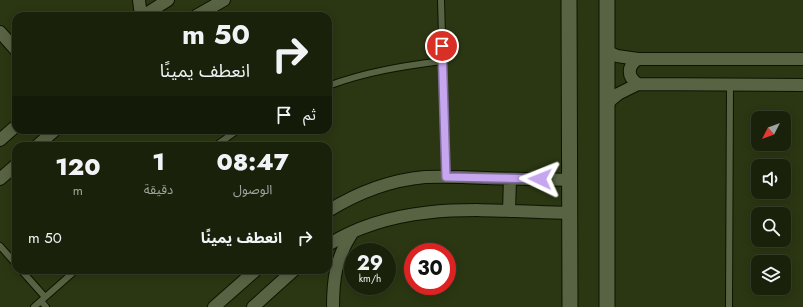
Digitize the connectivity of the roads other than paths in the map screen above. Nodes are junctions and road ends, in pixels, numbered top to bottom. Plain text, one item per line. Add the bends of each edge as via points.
1 (139, 0) edge
2 (168, 0) edge
3 (224, 0) edge
4 (441, 0) edge
5 (569, 0) edge
6 (607, 0) edge
7 (141, 12) edge
8 (148, 12) edge
9 (203, 12) edge
10 (0, 32) edge
11 (12, 46) edge
12 (608, 52) junction
13 (638, 59) junction
14 (803, 60) edge
15 (442, 62) junction
16 (638, 84) junction
17 (332, 85) edge
18 (730, 85) junction
19 (803, 85) edge
20 (607, 103) junction
21 (12, 130) edge
22 (50, 134) edge
23 (232, 134) edge
24 (0, 140) edge
25 (42, 142) edge
26 (221, 142) edge
27 (12, 168) edge
28 (446, 177) junction
29 (0, 179) edge
30 (510, 179) junction
31 (570, 180) junction
32 (332, 209) edge
33 (509, 211) junction
34 (570, 213) junction
35 (352, 233) junction
36 (332, 243) edge
37 (0, 246) edge
38 (12, 260) edge
39 (24, 274) edge
40 (71, 274) edge
41 (251, 274) edge
42 (290, 274) edge
43 (43, 299) junction
44 (34, 307) edge
45 (46, 307) edge
46 (214, 307) edge
47 (253, 307) edge
48 (333, 307) edge
49 (570, 307) edge
50 (608, 307) edge
51 (729, 307) edge

1 - 7 street
2 - 8 street
3 - 9 street
4 - 15 lane
5 - 31 street
6 - 12 street
10 - 11 street
12 - 13 street
12 - 20 street
13 - 14 street
13 - 16 street via 630,66 629,72 630,77
15 - 17 lane via 407,65 373,72
15 - 28 lane
16 - 18 street
16 - 20 street
18 - 19 street
18 - 51 lane
20 - 50 street
21 - 24 street
22 - 25 street
23 - 26 lane
27 - 29 street
28 - 30 street
28 - 32 street via 402,181 381,186
30 - 31 street
30 - 33 street
31 - 34 street
33 - 34 street
33 - 35 street via 421,212 380,222
34 - 49 street
35 - 36 street
35 - 48 street via 339,256 334,281
37 - 38 lane
39 - 43 lane
40 - 43 lane
41 - 46 street
42 - 47 street
43 - 44 lane
43 - 45 lane

